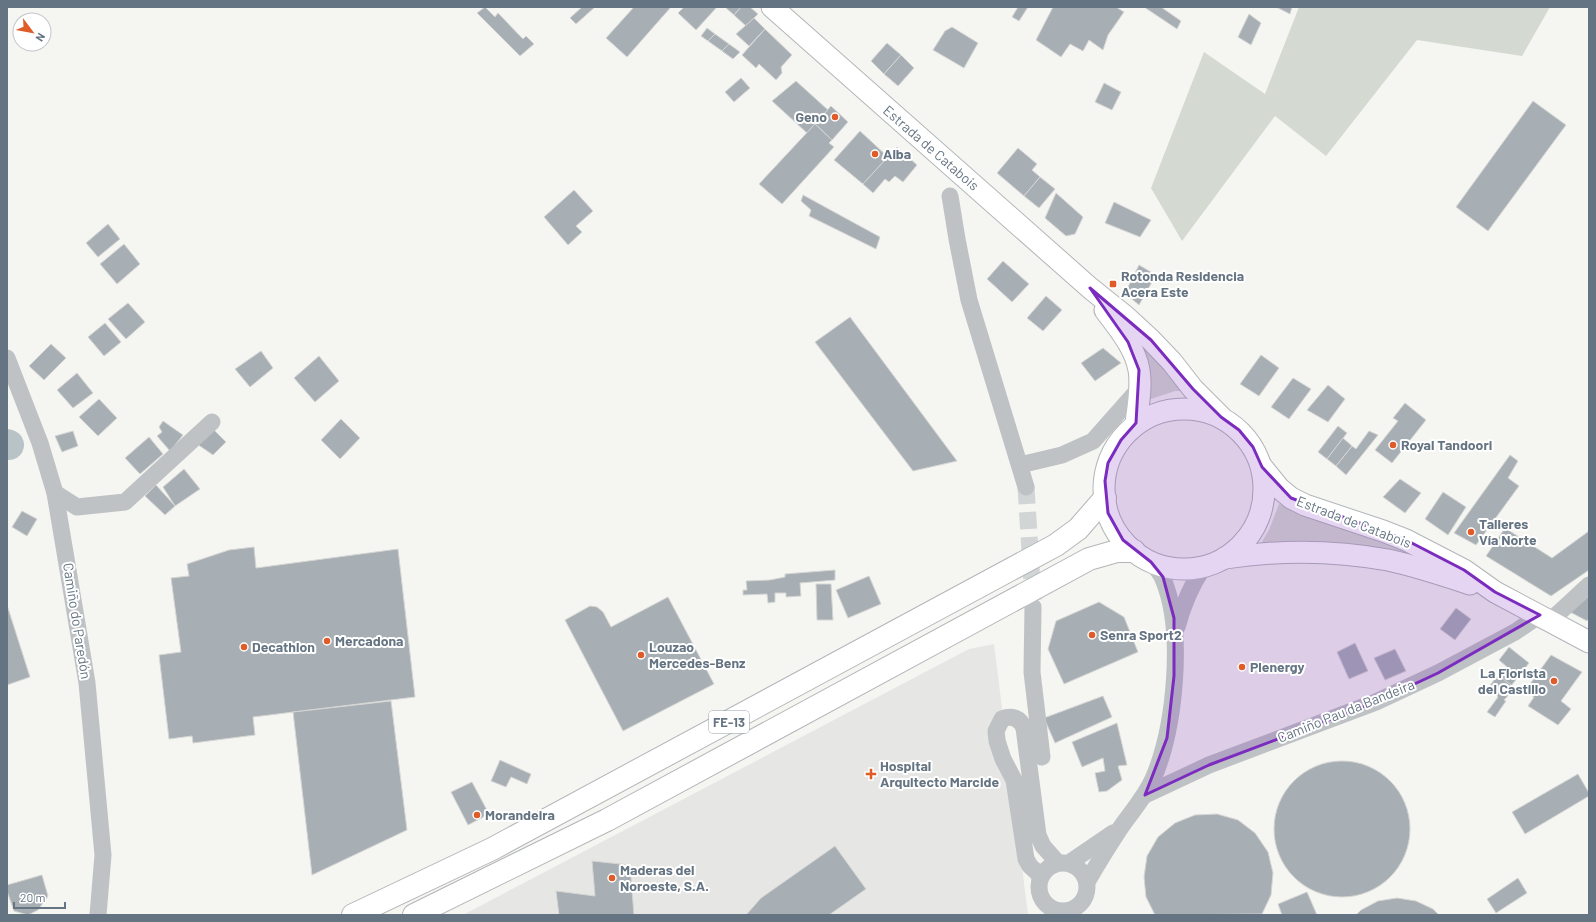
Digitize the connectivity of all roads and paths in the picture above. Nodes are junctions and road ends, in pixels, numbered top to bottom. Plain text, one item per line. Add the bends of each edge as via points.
1 (772, 7) edge
2 (950, 196) dead end
3 (1090, 288) junction
4 (7, 358) edge
5 (1139, 389) junction
6 (1221, 417) junction
7 (212, 422) dead end
8 (1136, 423) junction
9 (1020, 464) junction
10 (1262, 467) junction
11 (1026, 487) tunnel mouth
12 (55, 493) junction
13 (1099, 505) junction
14 (1134, 555) junction
15 (1225, 558) junction
16 (1203, 568) junction
17 (1589, 585) edge
18 (1495, 592) junction
19 (1033, 607) tunnel mouth
20 (1545, 618) junction
21 (1174, 635) junction
22 (1589, 642) edge
23 (1042, 757) dead end
24 (1145, 795) junction
25 (1121, 827) junction
26 (1064, 863) junction
27 (1041, 876) junction
28 (1087, 882) junction
29 (101, 893) junction
30 (1042, 909) edge
31 (1069, 912) edge
32 (98, 915) edge
33 (106, 915) edge
34 (353, 915) edge
35 (414, 915) edge

1 - 3 main road, Estrada de Catabois
2 - 9 street via 970,300
3 - 5 main road, Estrada de Catabois via 1128,342 1139,370
3 - 6 main road, Estrada de Catabois via 1151,340
4 - 12 street, Camiño do Paredón via 40,443
5 - 8 main road, Estrada de Catabois
5 - 9 street via 1093,441 1062,455
6 - 8 main road, Estrada de Catabois via 1201,410 1180,409 1159,413
6 - 10 main road, Estrada de Catabois via 1239,430 1253,447
7 - 12 street via 125,502 77,507
8 - 13 main road, Estrada de Catabois via 1121,440 1108,463
9 - 11 street
10 - 15 main road, Estrada de Catabois via 1264,489 1261,512 1251,533
10 - 18 main road, Estrada de Catabois via 1291,498 1406,540 1464,570
12 - 29 street, Camiño do Paredón via 87,683 103,855
13 - 14 main road, Estrada de Catabois
13 - 34 highway, FE-13 via 1078,529 1049,549 492,849
14 - 16 main road, Estrada de Catabois via 1176,569
14 - 21 street via 1163,577 1174,618
14 - 35 highway, FE-13 via 1089,559 608,820
15 - 16 main road, Estrada de Catabois
15 - 18 main road, Estrada de Catabois via 1258,553 1349,554 1418,567
16 - 21 street via 1192,584
17 - 20 street, Camiño Pau da Bandeira
18 - 20 main road, Estrada de Catabois
19 - 23 street via 1032,672
20 - 22 main road, Estrada de Catabois
20 - 24 street, Camiño Pau da Bandeira via 1390,695 1209,764
21 - 24 street via 1173,698 1167,738
24 - 25 street
25 - 26 street
25 - 28 street
26 - 27 street via 1046,870
26 - 27 street via 1042,846 1038,835 1024,728 1016,718 1002,719 996,731 997,741 1014,780 1026,859
26 - 28 street via 1076,866
27 - 30 street via 1039,883
28 - 31 street via 1083,900
29 - 32 street
29 - 33 street
30 - 31 street

